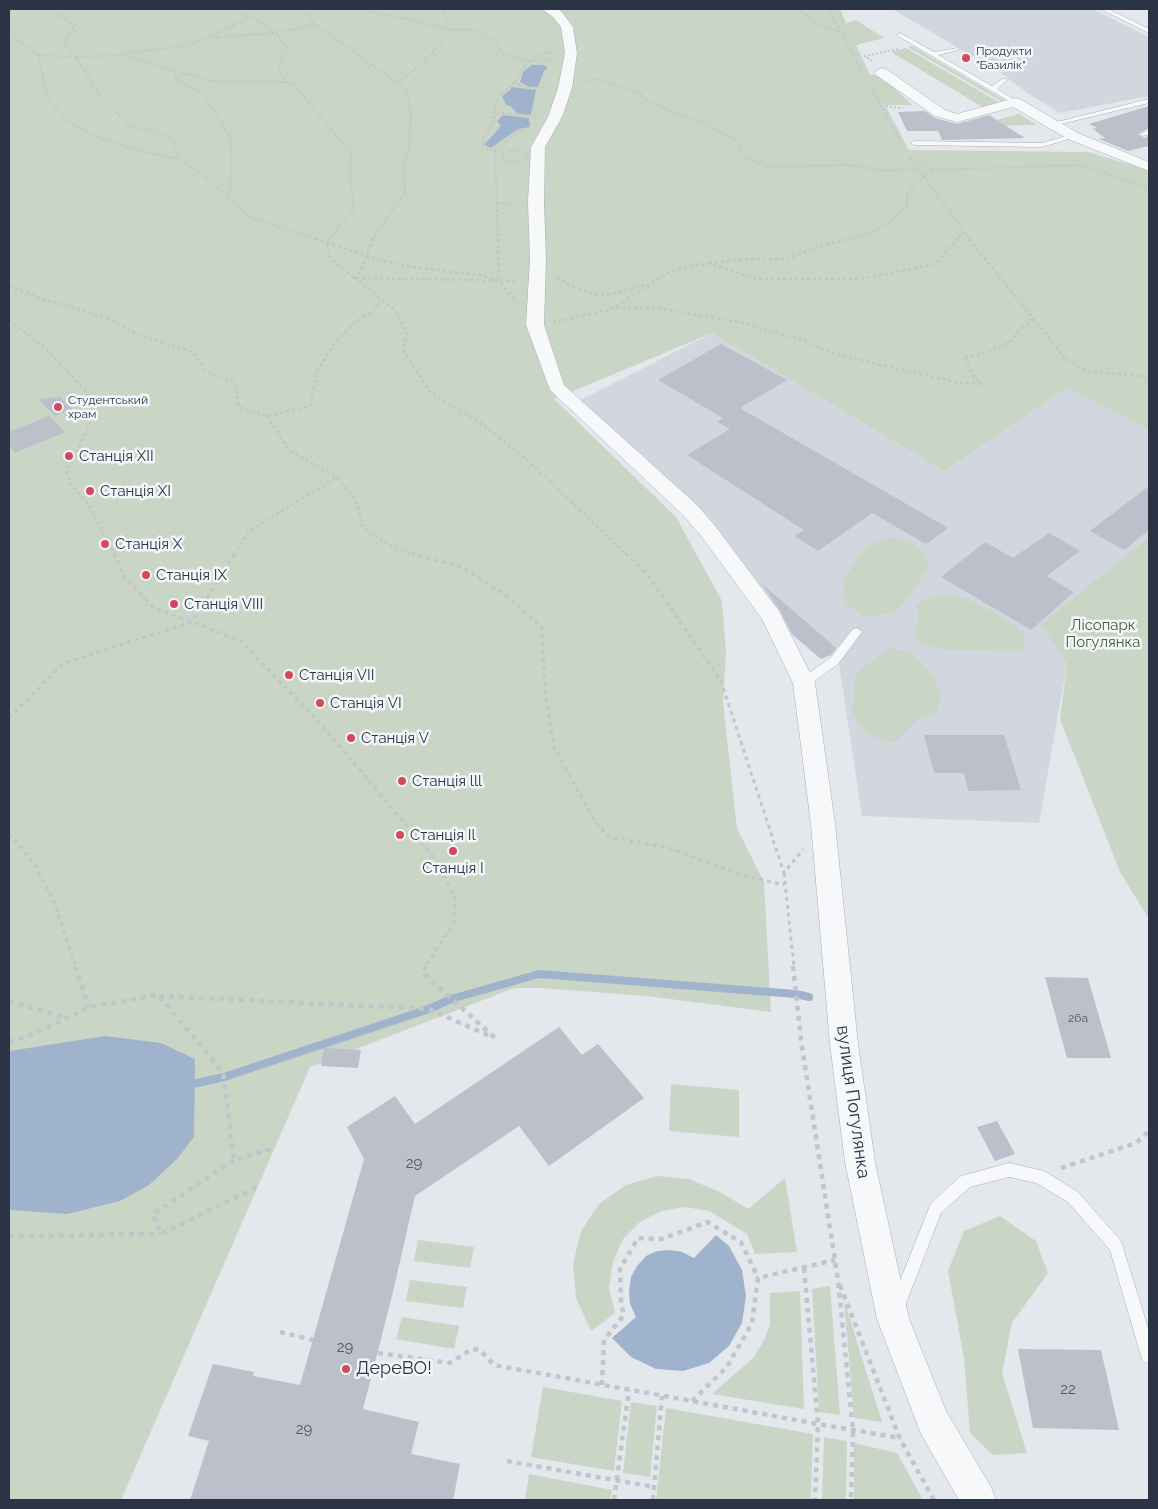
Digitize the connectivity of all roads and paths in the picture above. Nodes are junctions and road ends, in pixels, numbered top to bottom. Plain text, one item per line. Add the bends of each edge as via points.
1 (46, 9) edge
2 (235, 9) edge
3 (303, 9) edge
4 (362, 9) edge
5 (443, 9) edge
6 (548, 9) edge
7 (800, 9) edge
8 (828, 9) edge
9 (1104, 9) edge
10 (251, 16) junction
11 (315, 24) junction
12 (452, 30) junction
13 (1149, 31) edge
14 (841, 32) junction
15 (9, 33) edge
16 (276, 33) junction
17 (900, 35) dead end
18 (206, 38) junction
19 (906, 47) dead end
20 (956, 49) dead end
21 (933, 54) junction
22 (38, 55) junction
23 (76, 57) junction
24 (570, 57) junction
25 (530, 61) junction
26 (877, 67) joint
27 (173, 70) junction
28 (1004, 80) dead end
29 (287, 82) junction
30 (514, 83) junction
31 (396, 84) junction
32 (566, 84) junction
33 (992, 89) junction
34 (1149, 101) edge
35 (1015, 102) junction
36 (881, 106) junction
37 (494, 112) junction
38 (554, 117) junction
39 (1052, 124) junction
40 (546, 130) junction
41 (1073, 136) junction
42 (914, 143) joint
43 (498, 148) junction
44 (905, 149) dead end
45 (495, 152) junction
46 (504, 153) junction
47 (179, 159) junction
48 (1149, 167) edge
49 (917, 168) junction
50 (934, 170) junction
51 (922, 177) junction
52 (1149, 187) edge
53 (229, 198) junction
54 (963, 232) junction
55 (326, 242) junction
56 (365, 256) junction
57 (538, 259) junction
58 (706, 263) junction
59 (355, 278) junction
60 (499, 281) junction
61 (536, 281) junction
62 (652, 283) junction
63 (9, 286) edge
64 (381, 301) junction
65 (615, 306) junction
66 (1033, 319) junction
67 (9, 320) edge
68 (535, 326) junction
69 (1149, 377) edge
70 (267, 416) junction
71 (337, 477) junction
72 (192, 622) junction
73 (857, 632) dead end
74 (804, 683) junction
75 (9, 718) edge
76 (823, 824) junction
77 (9, 834) edge
78 (784, 873) junction
79 (784, 885) junction
80 (158, 996) junction
81 (9, 1001) edge
82 (89, 1007) junction
83 (67, 1018) junction
84 (9, 1042) edge
85 (1149, 1131) edge
86 (274, 1148) dead end
87 (234, 1160) junction
88 (1070, 1165) dead end
89 (259, 1186) dead end
90 (161, 1234) junction
91 (9, 1236) edge
92 (834, 1260) junction
93 (804, 1268) junction
94 (758, 1278) junction
95 (838, 1280) junction
96 (893, 1319) junction
97 (280, 1332) dead end
98 (313, 1340) dead end
99 (378, 1353) dead end
100 (1149, 1356) edge
101 (602, 1385) junction
102 (629, 1390) junction
103 (662, 1396) junction
104 (692, 1401) junction
105 (818, 1424) junction
106 (854, 1430) junction
107 (900, 1438) junction
108 (506, 1461) dead end
109 (617, 1481) junction
110 (654, 1487) junction
111 (614, 1500) edge
112 (653, 1500) edge
113 (815, 1500) edge
114 (851, 1500) edge
115 (934, 1500) edge
116 (978, 1500) edge

1 - 23 path via 75,25 64,42
2 - 10 path
3 - 11 path
4 - 12 path
5 - 12 path
6 - 24 street via 557,14 567,27
7 - 14 path via 812,21
8 - 14 path
9 - 13 lane
10 - 16 path
10 - 18 path
11 - 16 path
11 - 31 path
12 - 25 path via 475,30 494,41 504,55
12 - 31 path via 427,59
14 - 36 path
15 - 22 path
16 - 18 path
16 - 29 path via 287,48 278,70
17 - 21 lane
18 - 23 path via 185,46 151,52
19 - 26 path via 865,56
20 - 21 lane
21 - 33 lane
22 - 23 path
22 - 47 path via 47,97 67,121 108,141
23 - 27 path via 123,55
23 - 47 path via 100,96 128,124 171,138
24 - 25 path
24 - 25 path via 543,53
24 - 32 street
25 - 30 path
26 - 35 street via 940,113 957,118
27 - 29 path via 209,81
27 - 53 path via 177,80 203,94 230,137
28 - 33 lane
29 - 55 path via 295,86 351,153 354,210
30 - 32 path via 525,87
30 - 37 path via 499,96
31 - 56 path via 407,90 411,118 409,150 404,161 405,193 371,241
32 - 38 street
32 - 49 path via 606,80 736,140 742,156 769,167 848,165 890,171
33 - 35 lane
34 - 39 lane
35 - 39 street
36 - 42 path via 903,142
36 - 44 path
37 - 38 path
37 - 45 path via 494,123 484,136 482,148
38 - 40 street
39 - 41 street
40 - 43 path via 520,130
40 - 57 street via 538,147
41 - 42 lane via 1042,145
41 - 48 street
43 - 45 path
43 - 46 path
45 - 60 path
46 - 46 path via 519,150 529,157 522,162 507,162 501,158
47 - 53 path
49 - 50 path via 910,158
49 - 51 path
50 - 51 path
50 - 52 path via 1081,165
51 - 54 path
51 - 58 path via 907,193 907,205 872,234 817,247 788,259
53 - 55 path via 251,218
54 - 58 path via 936,264 859,279 758,279
54 - 66 path
55 - 56 path
55 - 59 path via 330,258
56 - 59 path
56 - 60 path via 413,267 466,272
57 - 61 street
57 - 62 path via 549,260 555,276 561,281 596,294 606,295
58 - 62 path via 669,272
59 - 60 path
59 - 64 path
60 - 61 path
61 - 68 street
62 - 65 path
63 - 70 path via 110,319 140,336 192,352 206,371 235,383 239,407
64 - 70 path via 337,340 317,371 310,406
64 - 78 path via 396,310 407,332 403,350 431,393 479,422 525,458 647,574 721,681
65 - 66 path via 663,309 738,322 802,340 831,353 959,383 981,384 964,357 980,355 1010,342
65 - 68 path via 610,310
66 - 69 path via 1065,358 1086,372
67 - 72 path via 45,348 86,391 92,403 91,420 68,472 70,482 90,507 109,541 124,576 153,607
68 - 74 street, вулиця Погулянка via 556,386 690,510 709,532 770,616
70 - 71 path via 290,451
71 - 72 path via 249,532
71 - 79 path via 354,499 364,529 396,550 463,568 507,596 542,628 545,691 554,747 594,820 609,836 670,848 739,874
72 - 75 path via 64,663
72 - 80 path via 242,641 324,728 437,861 455,900 454,923 422,972 494,1038 429,1009
73 - 74 lane via 834,661
74 - 76 street, вулиця Погулянка
76 - 78 path
76 - 96 street, вулиця Погулянка via 844,1044 860,1162
77 - 82 path via 31,859 52,899
78 - 79 path
79 - 92 path via 801,1040
80 - 82 path
80 - 87 path via 217,1064 224,1077
81 - 83 path
82 - 83 path
83 - 84 path
85 - 88 path via 1136,1143
86 - 87 path
87 - 90 path via 153,1214
89 - 90 path
90 - 91 path
92 - 93 path
92 - 95 path
93 - 94 path
93 - 105 path
94 - 101 path via 741,1242 707,1222 662,1239 638,1238 620,1269 624,1315 604,1340
94 - 104 path via 752,1323 727,1368
95 - 106 path
95 - 107 path
96 - 100 lane via 936,1208 966,1181 1009,1170 1040,1176 1073,1197 1116,1246
96 - 116 street, вулиця Погулянка via 933,1422
97 - 98 path
99 - 101 path via 450,1363 472,1349 480,1350 494,1364
101 - 102 path
102 - 103 path
102 - 109 path
103 - 104 path
103 - 110 path
104 - 105 path
105 - 106 path
105 - 113 path
106 - 107 path
106 - 114 path
107 - 115 path
108 - 109 path
109 - 110 path
109 - 111 path
110 - 112 path

